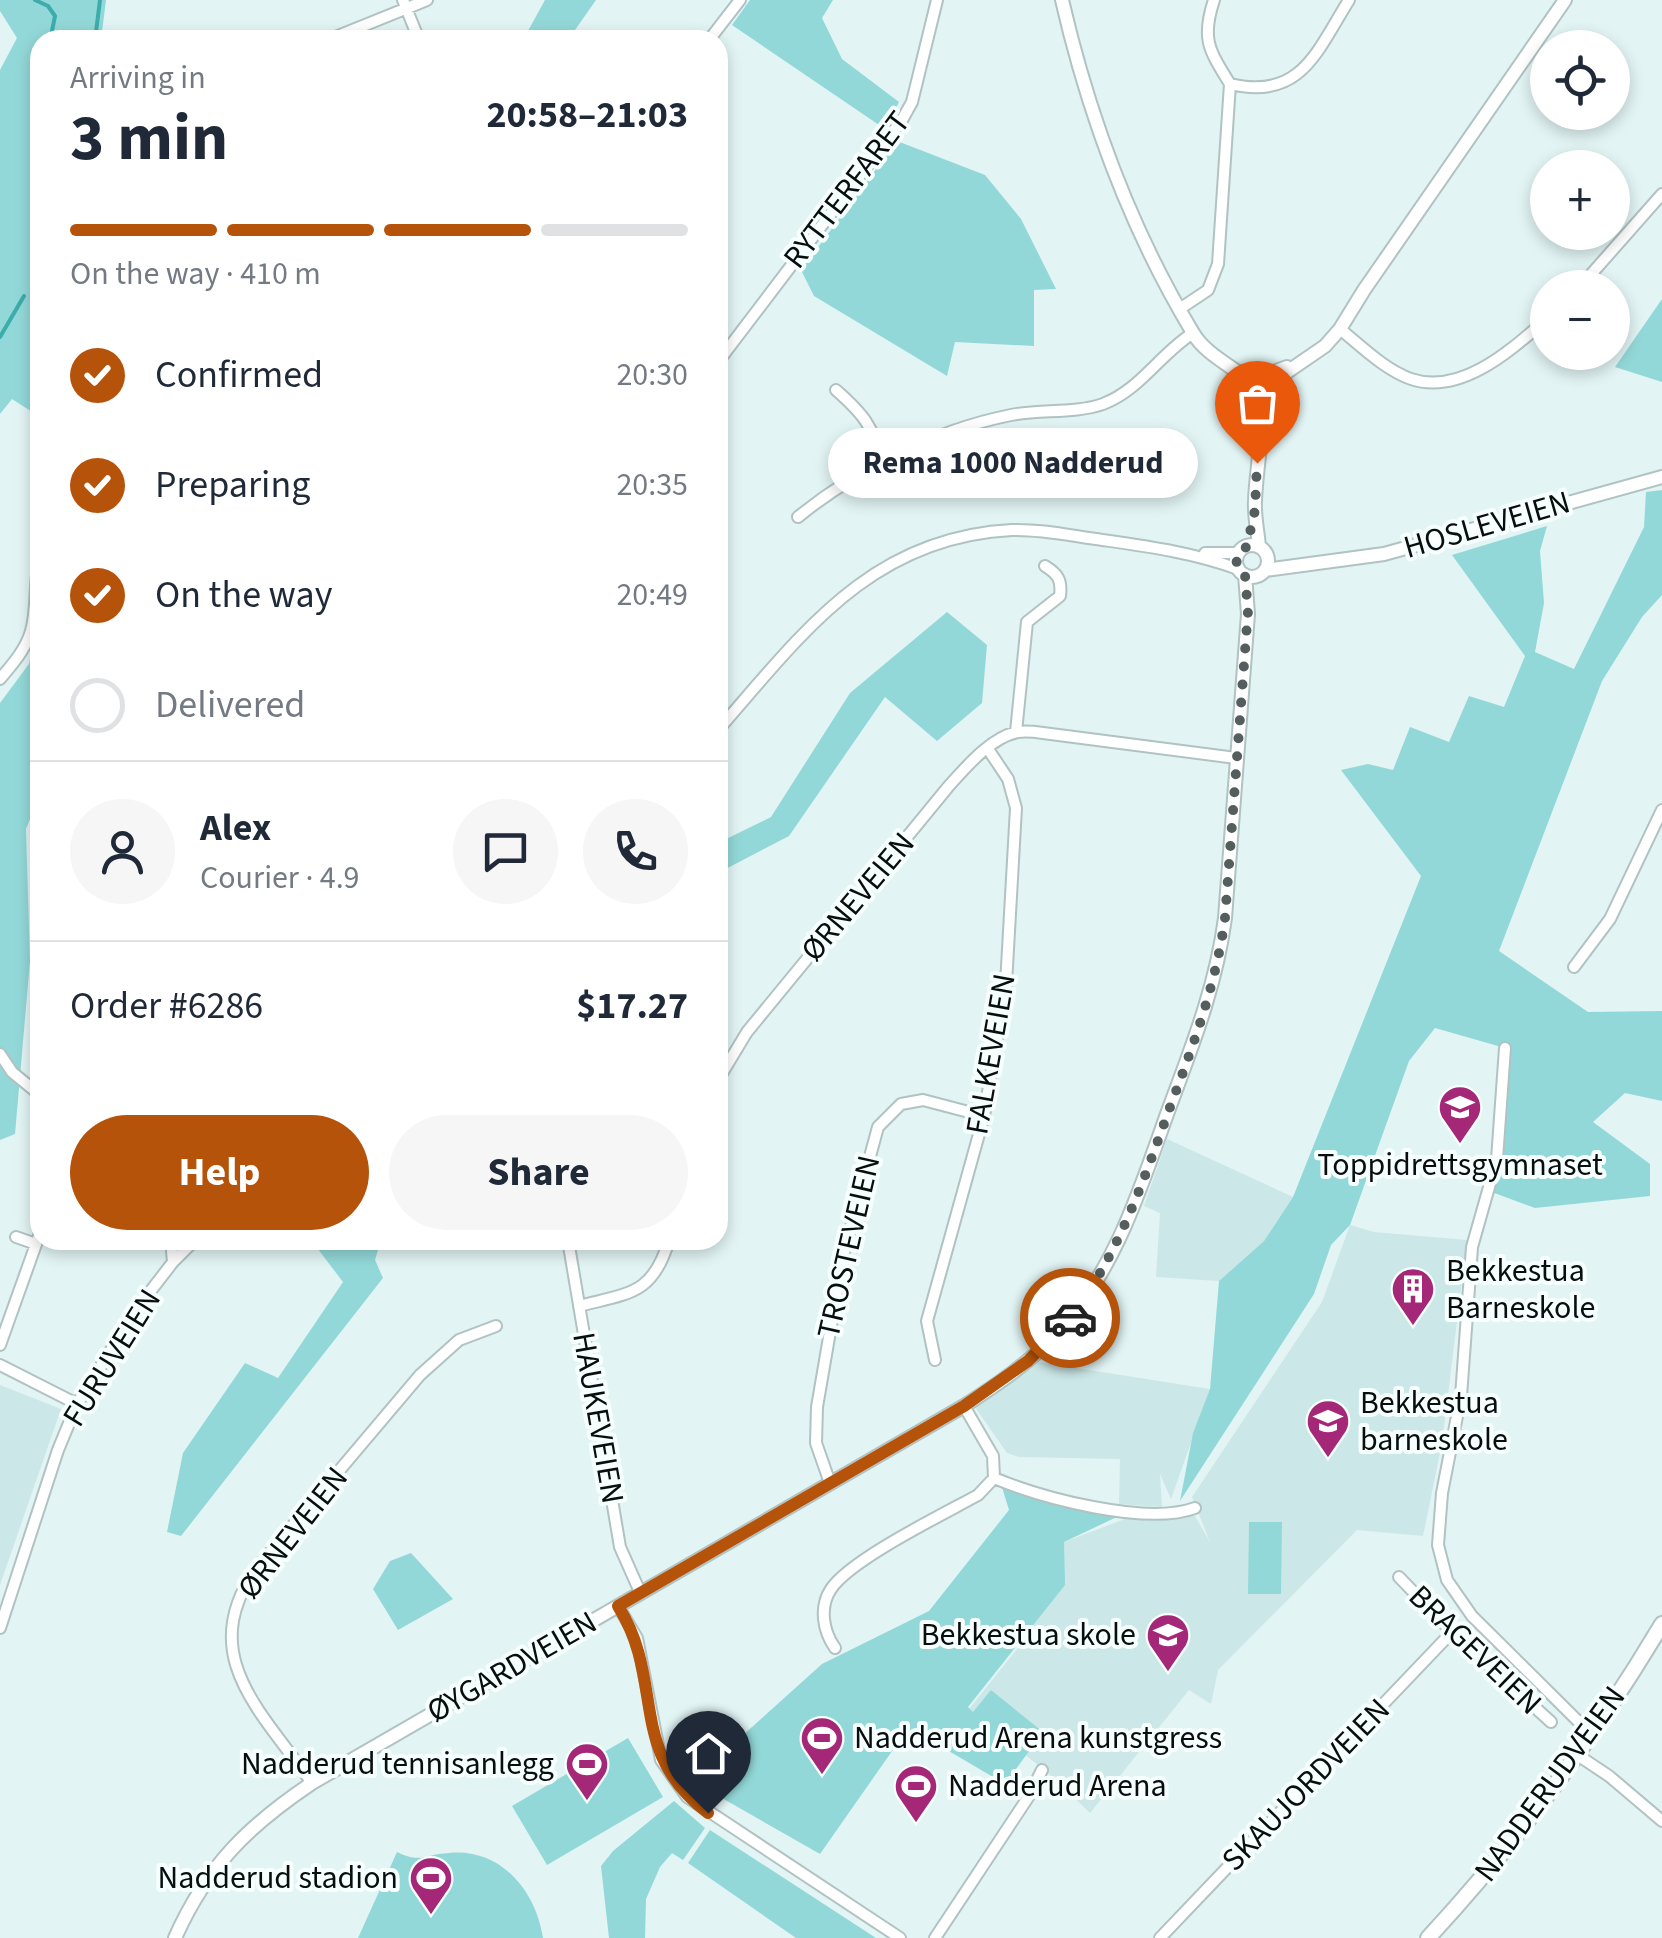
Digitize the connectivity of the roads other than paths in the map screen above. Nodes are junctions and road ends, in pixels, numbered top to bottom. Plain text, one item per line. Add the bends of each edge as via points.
1 (427, 0) edge
2 (740, 0) edge
3 (938, 0) edge
4 (1062, 0) edge
5 (1214, 0) edge
6 (1349, 0) edge
7 (1566, 0) edge
8 (405, 4) edge
9 (349, 30) edge
10 (415, 30) edge
11 (717, 30) edge
12 (1230, 84) junction
13 (1662, 194) edge
14 (1595, 270) edge
15 (1180, 308) junction
16 (1340, 329) junction
17 (1530, 331) edge
18 (1193, 333) junction
19 (728, 349) edge
20 (1254, 386) junction
21 (836, 390) dead end
22 (880, 462) junction
23 (1662, 477) edge
24 (798, 517) dead end
25 (1252, 549) junction
26 (1194, 554) junction
27 (1311, 564) junction
28 (1045, 566) dead end
29 (1241, 572) junction
30 (1263, 572) junction
31 (1248, 611) junction
32 (30, 634) edge
33 (0, 679) edge
34 (728, 719) edge
35 (1016, 732) junction
36 (988, 749) junction
37 (1236, 758) junction
38 (1662, 810) edge
39 (1574, 967) dead end
40 (1505, 1048) dead end
41 (0, 1054) edge
42 (728, 1061) edge
43 (30, 1087) edge
44 (984, 1116) junction
45 (16, 1237) dead end
46 (30, 1238) edge
47 (34, 1250) edge
48 (172, 1250) edge
49 (185, 1250) edge
50 (570, 1250) edge
51 (666, 1250) edge
52 (174, 1262) junction
53 (579, 1306) junction
54 (496, 1326) dead end
55 (0, 1345) edge
56 (935, 1360) dead end
57 (0, 1366) edge
58 (76, 1404) junction
59 (964, 1406) junction
60 (994, 1478) junction
61 (830, 1484) junction
62 (1195, 1508) dead end
63 (1399, 1577) dead end
64 (640, 1592) junction
65 (618, 1606) junction
66 (1662, 1624) edge
67 (0, 1628) edge
68 (1452, 1632) junction
69 (835, 1648) dead end
70 (1551, 1722) dead end
71 (1592, 1735) junction
72 (1578, 1756) junction
73 (1042, 1770) dead end
74 (312, 1783) junction
75 (1662, 1821) edge
76 (175, 1938) edge
77 (900, 1938) edge
78 (934, 1938) edge
79 (1160, 1938) edge
80 (1428, 1938) edge

1 - 8 street
2 - 11 street
3 - 19 street, RYTTERFARET via 902,120
4 - 15 street via 1101,140
5 - 12 street via 1206,36
6 - 12 street via 1297,76 1263,89
7 - 16 street
8 - 9 street
8 - 10 street
12 - 15 street via 1218,264 1208,290
13 - 14 street
15 - 18 street
16 - 17 street via 1401,374 1423,382 1459,379
16 - 20 street via 1324,346
18 - 20 street via 1214,358
18 - 22 street via 1146,376 1100,405 995,418
20 - 25 street via 1260,424
21 - 22 street via 866,418
22 - 24 street
23 - 27 street, HOSLEVEIEN via 1410,548
25 - 26 street, HOSLEVEIEN
25 - 27 street, HOSLEVEIEN
25 - 29 street, ØYGARDVEIEN
25 - 30 street, ØYGARDVEIEN via 1268,558
26 - 29 street, HOSLEVEIEN
26 - 34 street, HOSLEVEIEN via 1014,530 918,551 844,595
27 - 30 street, HOSLEVEIEN
28 - 35 street via 1061,583 1060,596 1028,622
29 - 30 street, HOSLEVEIEN
29 - 31 street, ØYGARDVEIEN
30 - 31 street, ØYGARDVEIEN
31 - 37 street, ØYGARDVEIEN
32 - 33 street
35 - 36 street, ØRNEVEIEN
35 - 37 street
36 - 42 street, ØRNEVEIEN via 948,786
36 - 44 street, FALKEVEIEN via 1013,790 1017,832 1006,984
37 - 59 street, ØYGARDVEIEN via 1218,966 1122,1233 1061,1330
38 - 39 street via 1610,919
40 - 71 street via 1497,1159 1472,1247 1461,1396 1438,1545 1447,1580 1472,1616
41 - 43 street
44 - 56 street, FALKEVEIEN via 927,1321
44 - 61 street, TROSTEVEIEN via 922,1100 902,1104 878,1127 843,1256 817,1407 816,1443
45 - 46 street
47 - 55 street
48 - 52 street, FURUVEIEN
49 - 52 street, FURUVEIEN
50 - 53 street, HAUKEVEIEN
51 - 53 street via 653,1278
52 - 58 street, FURUVEIEN
53 - 64 street, HAUKEVEIEN via 620,1547
54 - 74 street, ØRNEVEIEN via 459,1340 420,1374 256,1569 235,1604 234,1663
57 - 58 street
58 - 67 street, FURUVEIEN
59 - 60 street via 994,1456
59 - 61 street, ØYGARDVEIEN
60 - 62 street via 1084,1506 1155,1513
60 - 69 street via 978,1494 848,1570 824,1604
61 - 64 street, ØYGARDVEIEN
63 - 68 street, BRAGEVEIEN
64 - 65 street, ØYGARDVEIEN
65 - 74 street, ØYGARDVEIEN
65 - 77 street via 637,1638 661,1760 687,1797
66 - 71 main road, NADDERUDVEIEN
68 - 70 street, BRAGEVEIEN
68 - 79 street, SKAUJORDVEIEN
71 - 72 main road, NADDERUDVEIEN
72 - 75 street
72 - 80 main road, NADDERUDVEIEN via 1517,1838
73 - 78 street
74 - 76 street, ØYGARDVEIEN via 226,1854

